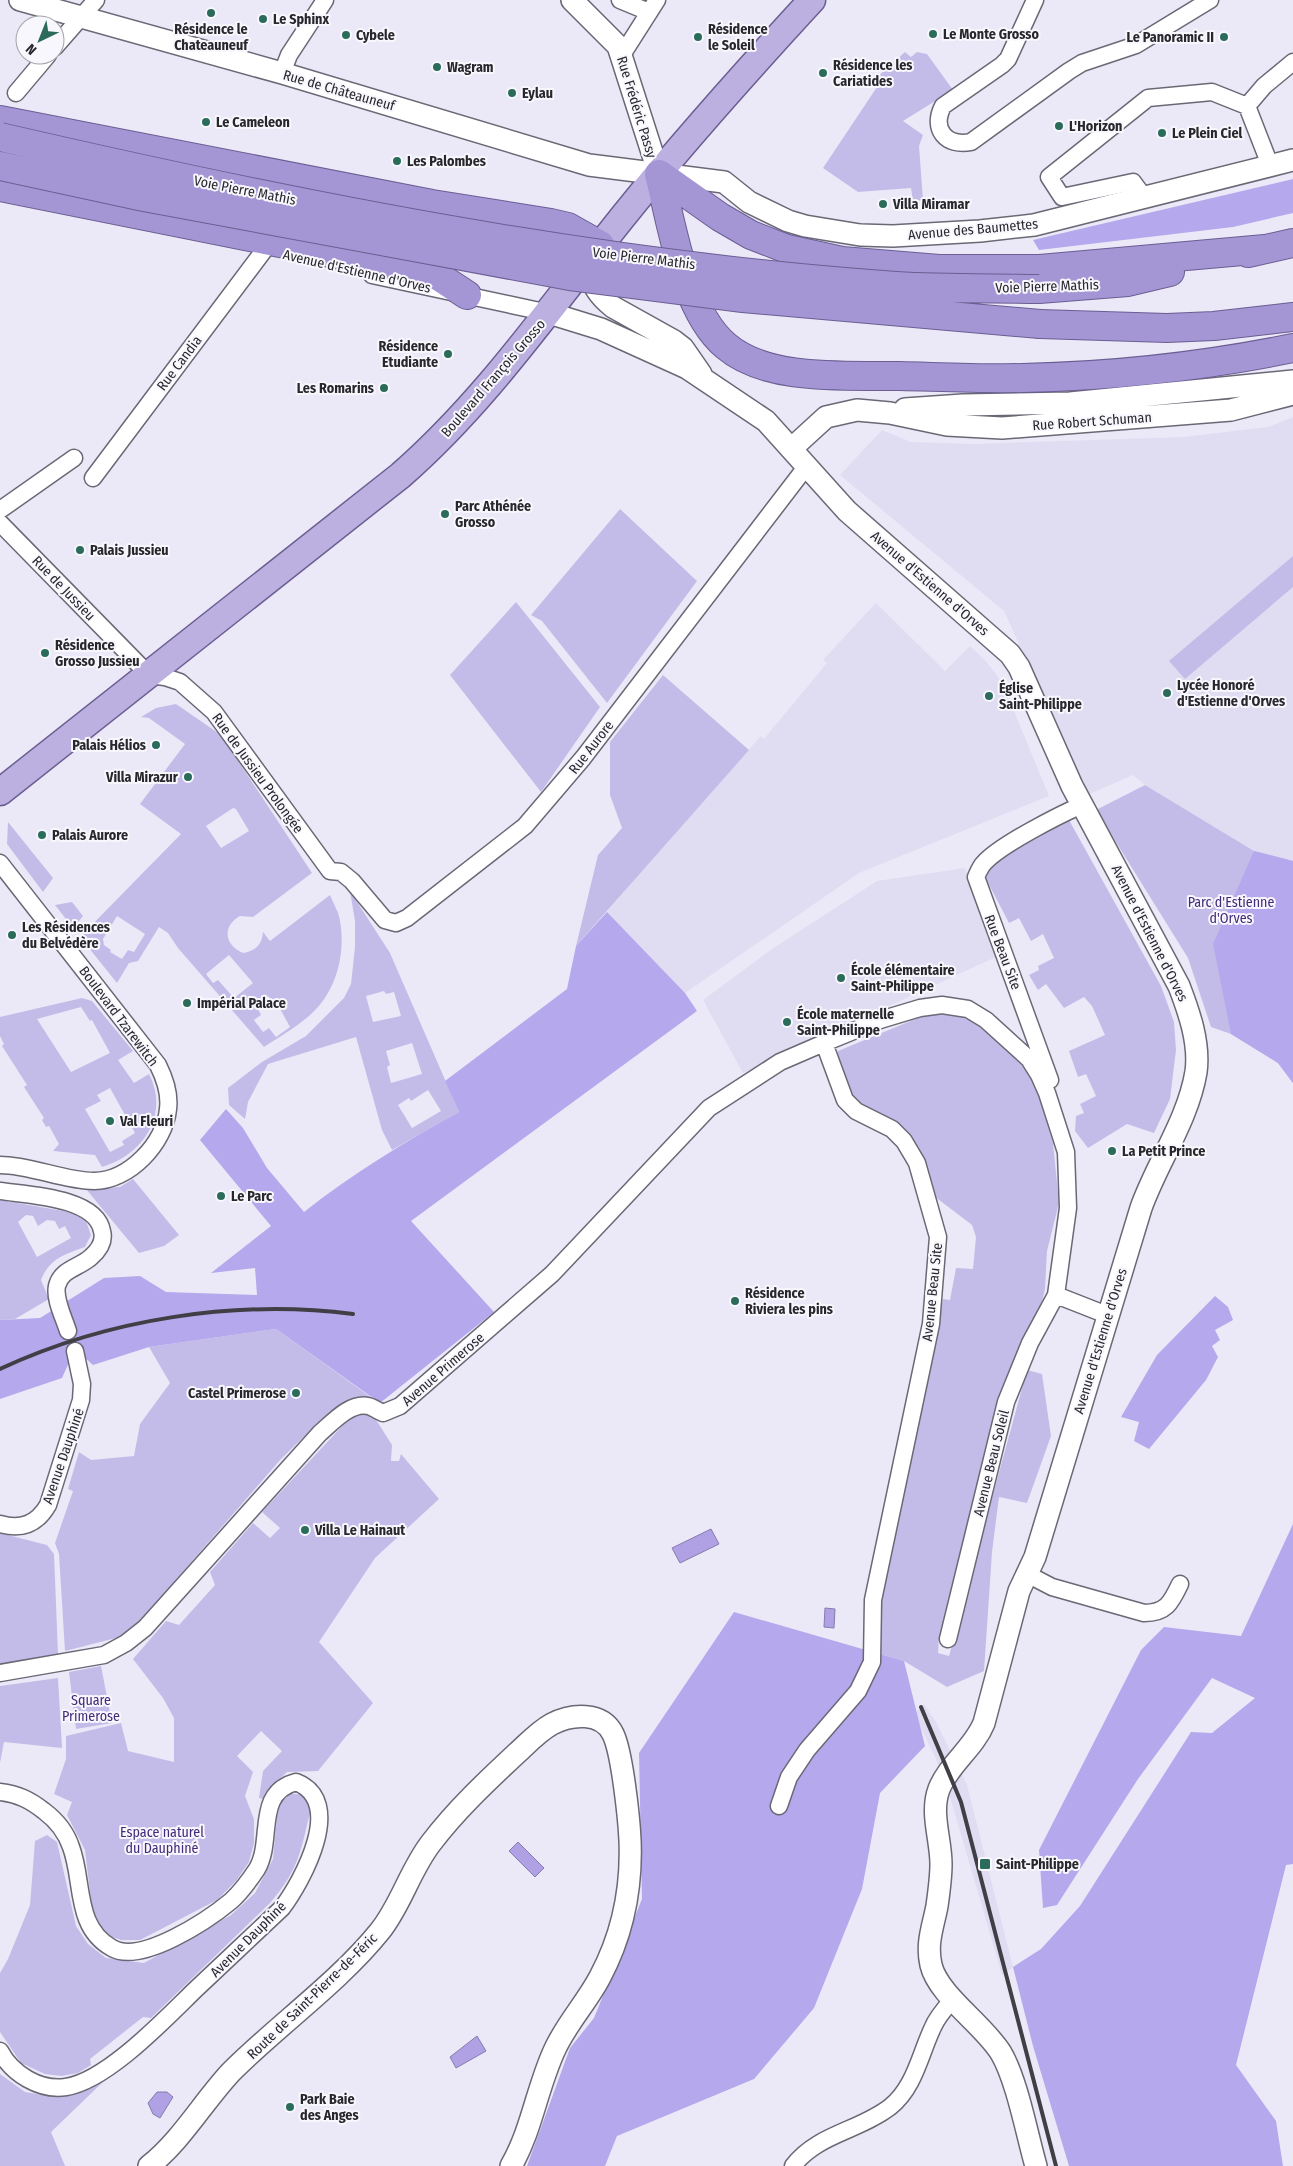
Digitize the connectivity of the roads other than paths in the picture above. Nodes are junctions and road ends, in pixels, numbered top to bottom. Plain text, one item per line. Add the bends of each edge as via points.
1 (20, 0) edge
2 (96, 0) edge
3 (325, 0) edge
4 (572, 0) edge
5 (620, 0) edge
6 (812, 0) edge
7 (1035, 0) edge
8 (1210, 0) edge
9 (653, 6) edge
10 (81, 18) junction
11 (65, 36) edge
12 (622, 55) junction
13 (1293, 62) edge
14 (40, 65) edge
15 (282, 73) junction
16 (16, 93) dead end
17 (1247, 106) junction
18 (0, 120) edge
19 (0, 137) edge
20 (1293, 160) edge
21 (0, 166) edge
22 (1270, 166) junction
23 (659, 174) junction
24 (0, 187) edge
25 (0, 198) edge
26 (1144, 198) junction
27 (1293, 242) edge
28 (265, 249) junction
29 (1265, 250) junction
30 (594, 254) junction
31 (688, 284) junction
32 (467, 295) junction
33 (549, 313) junction
34 (1293, 317) edge
35 (1293, 348) edge
36 (704, 378) junction
37 (1293, 382) edge
38 (1293, 394) edge
39 (890, 413) junction
40 (791, 450) junction
41 (74, 458) dead end
42 (806, 467) junction
43 (93, 478) dead end
44 (0, 510) edge
45 (0, 523) edge
46 (149, 675) junction
47 (0, 792) edge
48 (1082, 805) junction
49 (0, 863) edge
50 (330, 871) joint
51 (824, 1043) junction
52 (1066, 1152) junction
53 (0, 1165) edge
54 (0, 1191) edge
55 (1056, 1295) junction
56 (1107, 1315) junction
57 (68, 1331) dead end
58 (75, 1351) dead end
59 (0, 1524) edge
60 (1027, 1574) junction
61 (1180, 1584) dead end
62 (948, 1639) dead end
63 (0, 1673) edge
64 (0, 1792) edge
65 (779, 1806) dead end
66 (953, 1999) junction
67 (0, 2051) edge
68 (149, 2166) edge
69 (510, 2166) edge
70 (793, 2166) edge
71 (1036, 2166) edge

1 - 10 street, Rue de Châteauneuf
2 - 10 street
3 - 15 street via 289,55
4 - 12 street, Rue Frédéric Passy via 611,37
5 - 9 street
6 - 23 main road, Boulevard François Grosso via 723,97
7 - 8 street via 1008,59 943,106 938,116 941,133 952,142 971,142 1068,71 1136,45
9 - 12 street
10 - 11 street
10 - 15 street, Rue de Châteauneuf
12 - 23 street, Rue Frédéric Passy
13 - 17 street via 1264,86
14 - 16 street
15 - 23 street, Rue de Châteauneuf via 589,165
17 - 22 street
17 - 26 street via 1212,92 1148,98 1049,176 1062,197 1133,182
18 - 30 highway via 432,204 551,223 568,227
19 - 29 highway, Voie Pierre Mathis, bridge via 185,179 423,225 748,272 898,286 1039,289 1128,282
20 - 22 street, Avenue des Baumettes
21 - 34 highway, Voie Pierre Mathis, bridge via 144,197 570,276 742,298 1040,324 1177,328
22 - 26 street, Avenue des Baumettes
23 - 26 street, Avenue des Baumettes via 724,182 749,202 788,221 860,235 980,231 1034,225
23 - 29 highway via 751,235 787,249 842,261 938,269 1040,269
23 - 30 main road, Boulevard François Grosso
23 - 31 highway
24 - 32 highway via 435,274
25 - 28 street, Avenue d'Estienne d'Orves
27 - 29 highway, Voie Pierre Mathis
28 - 32 street, Avenue d'Estienne d'Orves via 433,290
28 - 43 street, Rue Candia
30 - 31 highway via 655,254 670,264
30 - 33 main road, Boulevard François Grosso
30 - 36 street, Avenue d'Estienne d'Orves via 592,285 604,300 683,348
31 - 35 highway via 704,319 725,346 754,363 793,372 1023,378 1187,365
32 - 33 street, Avenue d'Estienne d'Orves
33 - 36 street, Avenue d'Estienne d'Orves via 601,329
33 - 46 main road, Boulevard François Grosso via 464,415 423,455
36 - 40 street, Avenue d'Estienne d'Orves via 766,421
37 - 39 street, Rue Robert Schuman via 1070,403 913,408
38 - 39 street, Rue Robert Schuman via 1231,410 1002,428 947,425
39 - 40 street, Rue Robert Schuman via 857,410 826,417
40 - 42 street, Avenue d'Estienne d'Orves
41 - 44 street
42 - 48 street, Avenue d'Estienne d'Orves via 847,511 1010,654 1019,666
42 - 50 street, Rue Aurore via 583,758 524,826 407,918 396,923 385,920 341,872
45 - 46 street, Rue de Jussieu
46 - 47 main road, Boulevard François Grosso
46 - 50 street, Rue de Jussieu Prolongée via 166,676 180,682 214,712
48 - 52 street, Rue Beau Site via 1003,849 983,864 976,877 1066,1124
48 - 56 street, Avenue d'Estienne d'Orves via 1179,986 1195,1042 1196,1071 1189,1098 1151,1180
49 - 53 street, Boulevard Tzarewitch via 158,1065 165,1079 169,1107 163,1128 149,1151 124,1172 111,1178 94,1181
51 - 52 street via 920,1008 942,1005 968,1009 986,1020 1029,1060 1047,1093
51 - 63 street, Avenue Primerose via 780,1062 709,1108 552,1274 400,1406 382,1413 368,1406 357,1406 320,1433 145,1628 126,1643 104,1655
51 - 65 street, Avenue Beau Site via 845,1100 856,1111 892,1129 904,1141 917,1163 938,1237 931,1324 873,1600 872,1662 858,1691 789,1776
52 - 55 street via 1068,1208
54 - 57 street via 69,1202 82,1207 102,1227 99,1250 66,1272 57,1286 56,1293
55 - 56 street
55 - 62 street, Avenue Beau Soleil via 1030,1343 1006,1402
56 - 60 street, Avenue d'Estienne d'Orves
58 - 59 street, Avenue Dauphiné via 82,1400 48,1505 30,1524 20,1527
60 - 61 street via 1052,1587 1144,1613 1156,1613 1165,1607
60 - 66 street, Avenue d'Estienne d'Orves via 1019,1591 980,1733 942,1782 936,1803 940,1871 928,1948 931,1968
64 - 67 street, Avenue Dauphiné via 26,1798 58,1823 71,1846 80,1897 90,1926 114,1950 126,1952 161,1944 219,1910 242,1890 258,1866 272,1800 280,1789 296,1782 305,1786 314,1794 320,1808 307,1865 297,1888 282,1908 180,2005 111,2064 86,2080 66,2087 47,2085 17,2074
66 - 70 street via 934,2024 909,2087 891,2107 867,2121 831,2135 802,2154
66 - 71 street via 992,2038 1003,2055
68 - 69 street, Route de Saint-Pierre-de-Féric via 165,2154 232,2072 361,1953 397,1905 430,1844 488,1780 552,1724 567,1718 590,1716 613,1734 619,1756 630,1833 631,1866 626,1907 600,1977 555,2049 532,2117

